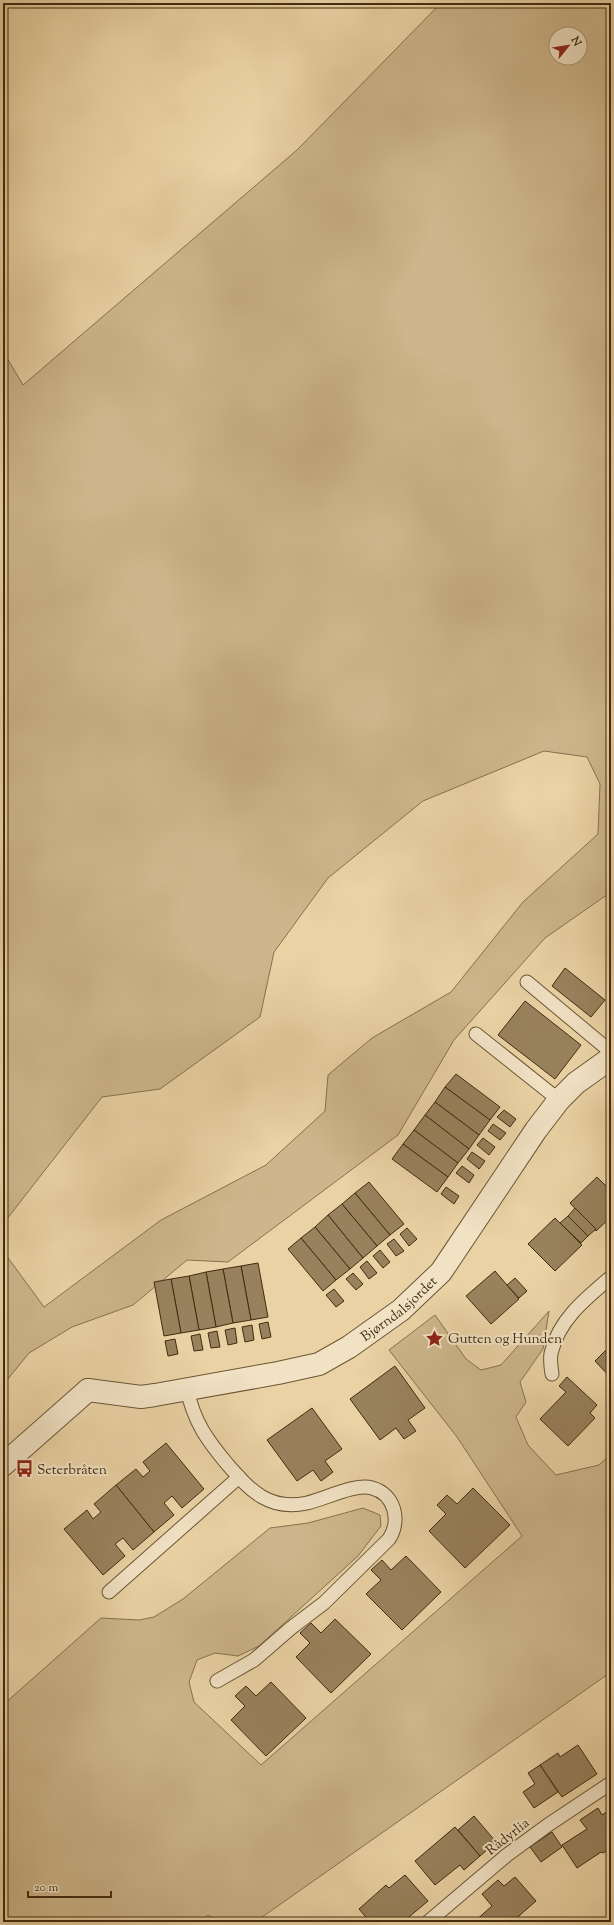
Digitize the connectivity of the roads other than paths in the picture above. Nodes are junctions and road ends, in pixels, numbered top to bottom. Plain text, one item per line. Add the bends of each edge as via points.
1 (527, 982) dead end
2 (476, 1034) dead end
3 (611, 1052) edge
4 (611, 1058) edge
5 (559, 1100) junction
6 (611, 1277) edge
7 (552, 1374) dead end
8 (187, 1389) junction
9 (3, 1465) edge
10 (239, 1477) junction
11 (109, 1592) dead end
12 (217, 1681) dead end
13 (611, 1783) edge
14 (428, 1922) edge

1 - 3 lane
2 - 5 lane
4 - 5 street, Bjørndalsjordet via 576,1083
5 - 8 street, Bjørndalsjordet via 536,1130 442,1272 401,1310 344,1350 319,1364
6 - 7 lane via 573,1312 565,1323 551,1350
8 - 9 street, Bjørndalsjordet via 141,1397 88,1390
8 - 10 lane via 203,1434
10 - 11 lane
10 - 12 lane via 261,1497 282,1504 307,1503 350,1489 372,1488 389,1501 396,1519 389,1539 338,1591 254,1660
13 - 14 lane, Rådyrlia via 548,1824 507,1855

